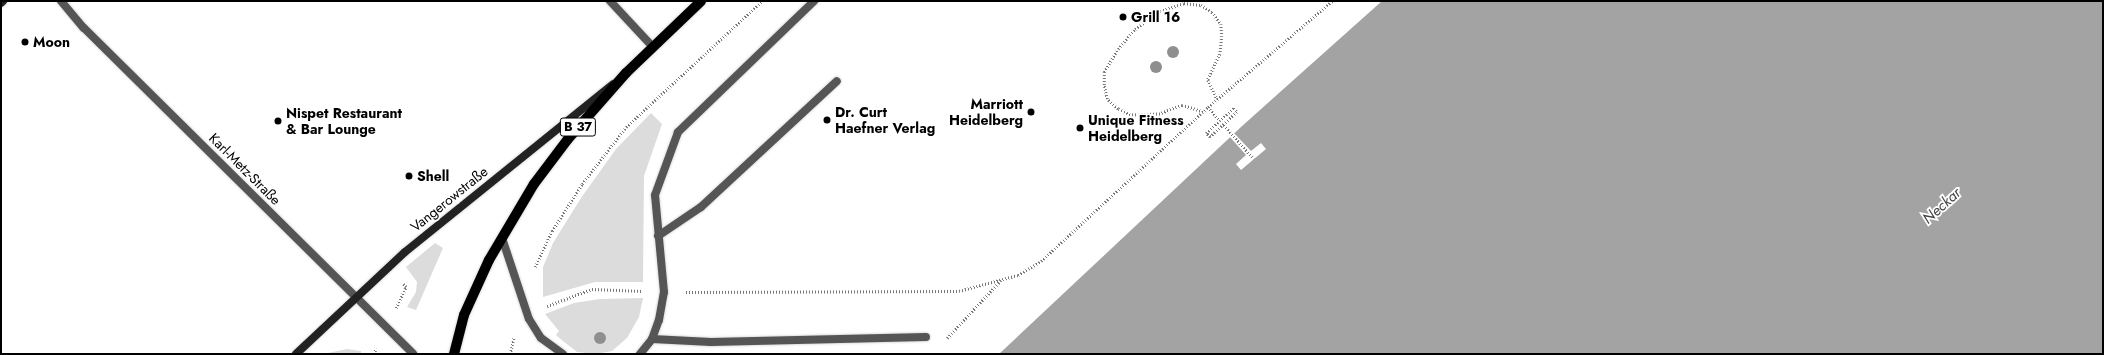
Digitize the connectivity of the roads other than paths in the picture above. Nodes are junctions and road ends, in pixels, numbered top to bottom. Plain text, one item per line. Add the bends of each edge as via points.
1 (61, 1) edge
2 (610, 1) edge
3 (701, 1) edge
4 (814, 1) edge
5 (652, 46) junction
6 (626, 73) junction
7 (837, 81) dead end
8 (658, 236) junction
9 (502, 238) junction
10 (356, 297) junction
11 (926, 337) dead end
12 (652, 339) junction
13 (296, 354) edge
14 (414, 354) edge
15 (454, 354) edge
16 (563, 354) edge
17 (640, 354) edge

1 - 10 street, Karl-Metz-Straße via 84,28
2 - 5 street
3 - 5 main road, Vangerowstraße / B 37
4 - 8 street via 678,132 655,195
5 - 6 main road, Vangerowstraße / B 37
6 - 9 main road, Vangerowstraße / B 37 via 568,139 534,184
6 - 10 main road, Vangerowstraße via 405,252
7 - 8 street via 701,207
8 - 12 street via 664,292 659,320
9 - 15 main road, Vangerowstraße / B 37 via 464,315
9 - 16 street via 529,319 541,338
10 - 13 main road, Vangerowstraße
10 - 14 street, Karl-Metz-Straße
11 - 12 street via 711,342
12 - 17 street

